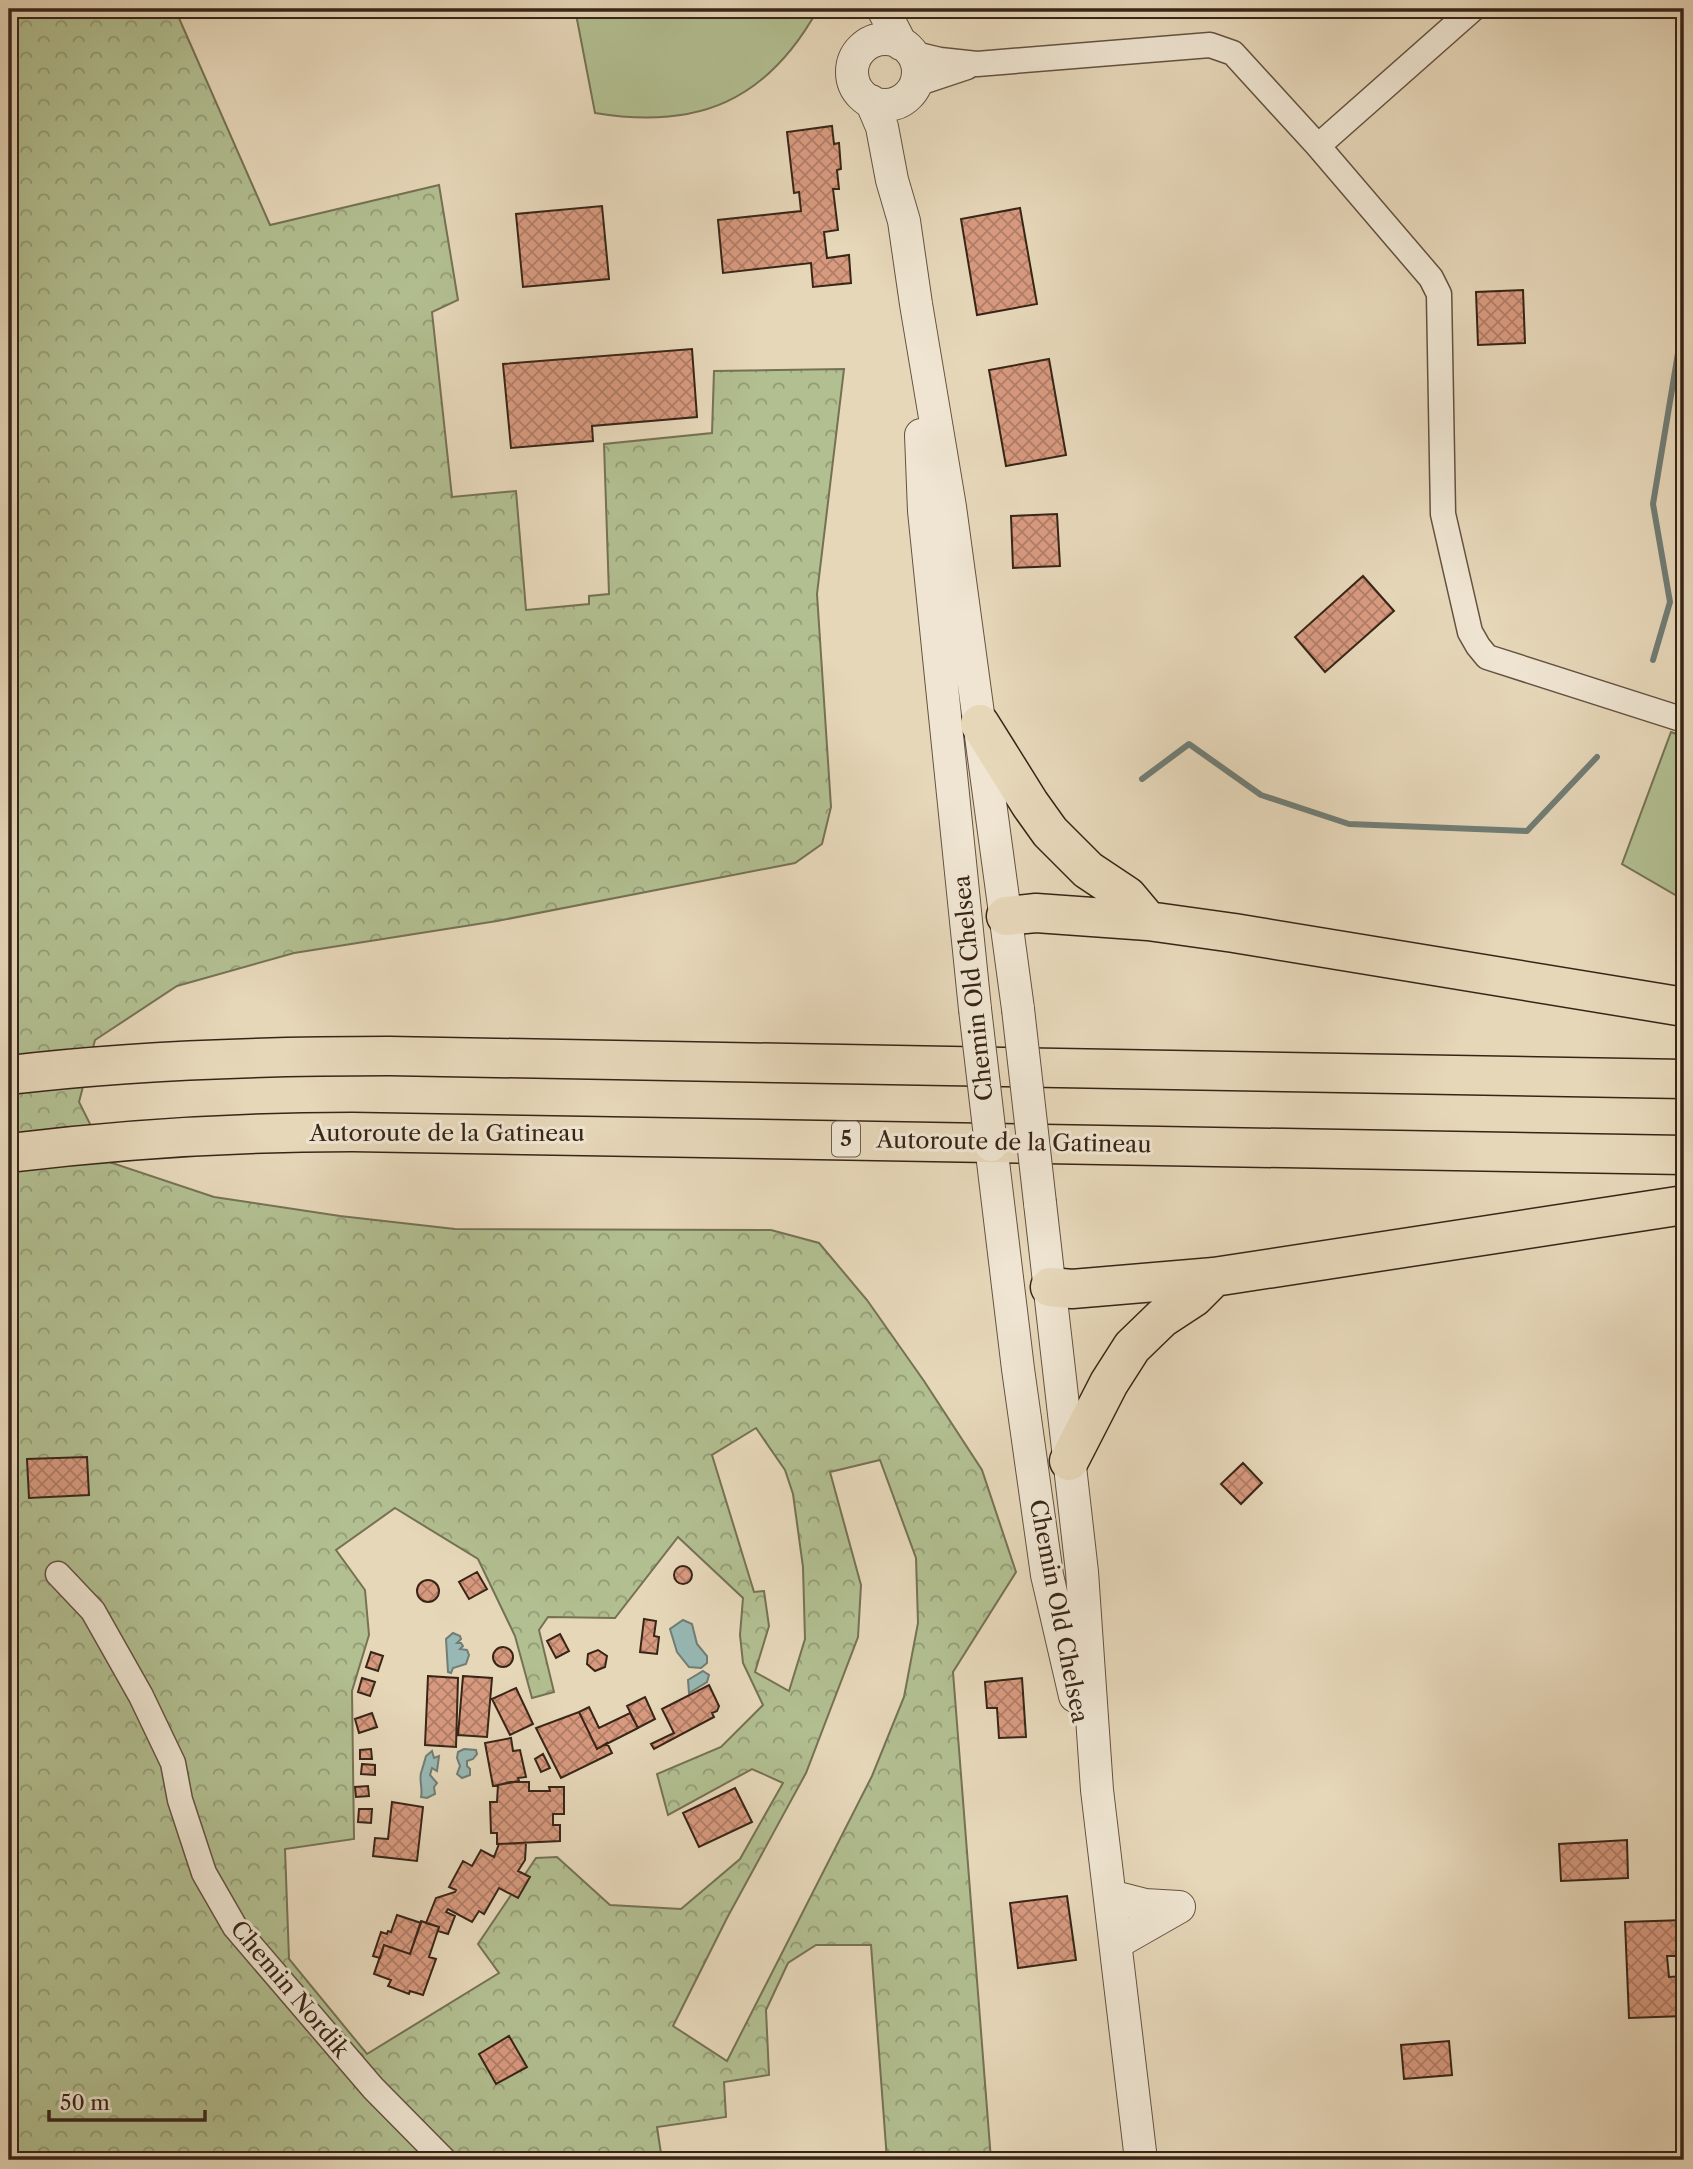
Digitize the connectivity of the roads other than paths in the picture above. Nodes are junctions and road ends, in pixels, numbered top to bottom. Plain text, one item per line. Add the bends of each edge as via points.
1 (872, 9) edge
2 (883, 9) edge
3 (1473, 9) edge
4 (866, 46) junction
5 (906, 48) junction
6 (977, 64) junction
7 (910, 91) junction
8 (871, 102) junction
9 (1318, 146) junction
10 (904, 220) junction
11 (916, 304) junction
12 (1684, 720) edge
13 (980, 724) junction
14 (1006, 916) junction
15 (1148, 921) junction
16 (967, 938) junction
17 (1684, 1007) edge
18 (9, 1075) edge
19 (1684, 1079) edge
20 (9, 1153) edge
21 (1684, 1155) edge
22 (1684, 1205) edge
23 (1003, 1248) junction
24 (1214, 1277) junction
25 (1050, 1287) junction
26 (1069, 1461) junction
27 (58, 1574) dead end
28 (1097, 1790) junction
29 (1111, 1896) junction
30 (1116, 1943) junction
31 (444, 2160) edge
32 (1141, 2160) edge

1 - 4 street
2 - 5 street
3 - 9 street
4 - 5 street via 886,40
4 - 8 street via 853,73 856,88
5 - 6 street via 940,60
5 - 7 street via 917,66
6 - 7 street
6 - 9 street via 1221,47 1233,53
7 - 8 street via 887,105
7 - 10 street, Chemin Old Chelsea via 899,111 906,178
8 - 10 street, Chemin Old Chelsea via 882,127
9 - 12 street via 1431,278 1439,294 1443,514 1470,632 1478,646 1488,657
10 - 11 street, Chemin Old Chelsea
11 - 13 street, Chemin Old Chelsea
11 - 16 street, Chemin Old Chelsea via 924,511
13 - 14 street, Chemin Old Chelsea
13 - 15 highway via 1050,832 1088,870 1127,897
14 - 15 highway via 1046,913
14 - 16 street
14 - 25 street, Chemin Old Chelsea, bridge
15 - 17 highway
16 - 23 street, Chemin Old Chelsea, bridge
18 - 19 highway via 211,1059 403,1056
20 - 21 highway, Autoroute de la Gatineau / 5 via 185,1137 366,1132
22 - 24 highway
23 - 25 street via 1030,1276
23 - 28 street, Chemin Old Chelsea via 1047,1575
24 - 25 highway
24 - 26 highway via 1132,1347
25 - 26 street, Chemin Old Chelsea
26 - 28 street, Chemin Old Chelsea via 1082,1572
27 - 31 street, Chemin Nordik via 93,1611 141,1696 173,1763 204,1873 236,1927 373,2088
28 - 29 street, Chemin Old Chelsea
29 - 30 street, Chemin Old Chelsea
29 - 30 street via 1144,1905 1179,1907
30 - 32 street, Chemin Old Chelsea

